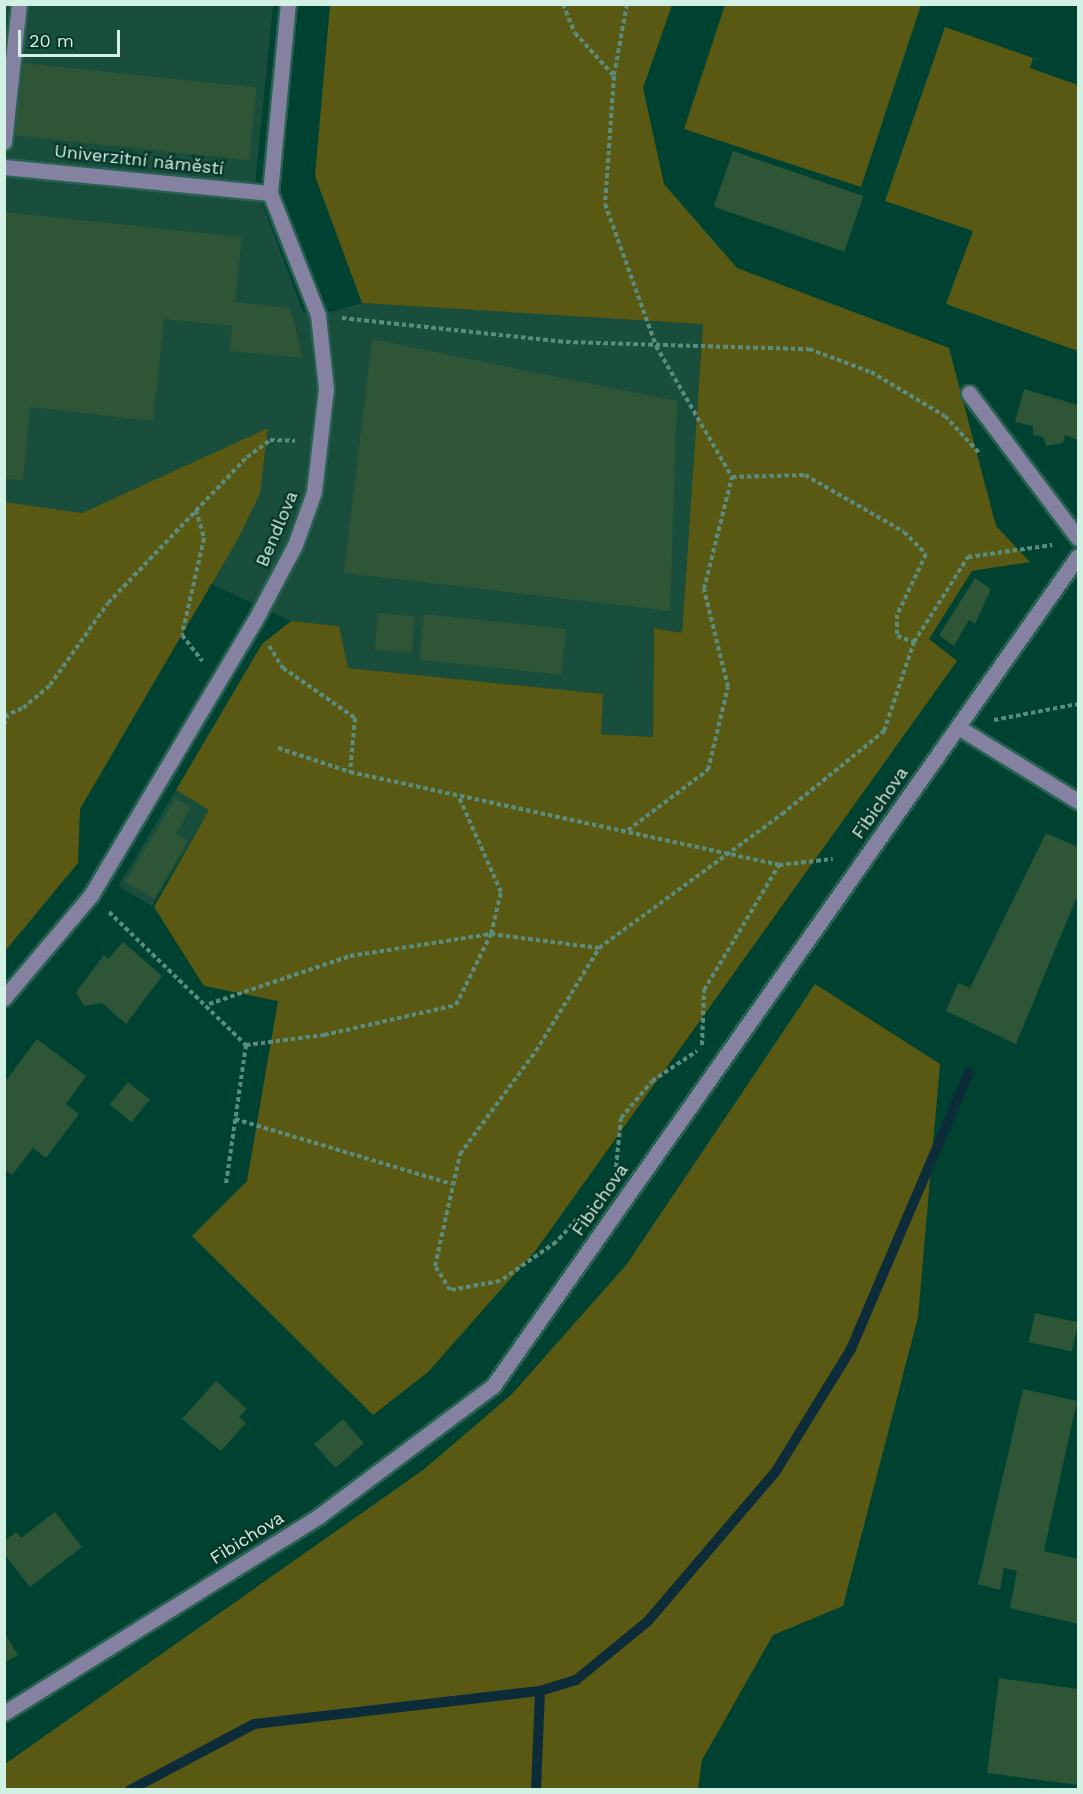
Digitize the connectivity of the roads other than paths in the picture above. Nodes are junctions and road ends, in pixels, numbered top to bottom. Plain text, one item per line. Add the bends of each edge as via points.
1 (19, 4) edge
2 (288, 4) edge
3 (4, 142) edge
4 (4, 167) edge
5 (270, 193) junction
6 (969, 393) dead end
7 (1078, 538) edge
8 (1078, 556) edge
9 (958, 727) junction
10 (1078, 801) edge
11 (4, 998) edge
12 (4, 1713) edge

1 - 3 street
2 - 5 street, Bendlova
4 - 5 street, Univerzitní náměstí
5 - 11 street, Bendlova via 318,315 326,389 323,443 295,546 91,895
6 - 7 street
8 - 9 street, Fibichova
9 - 10 street
9 - 12 street, Fibichova via 493,1386 319,1516

